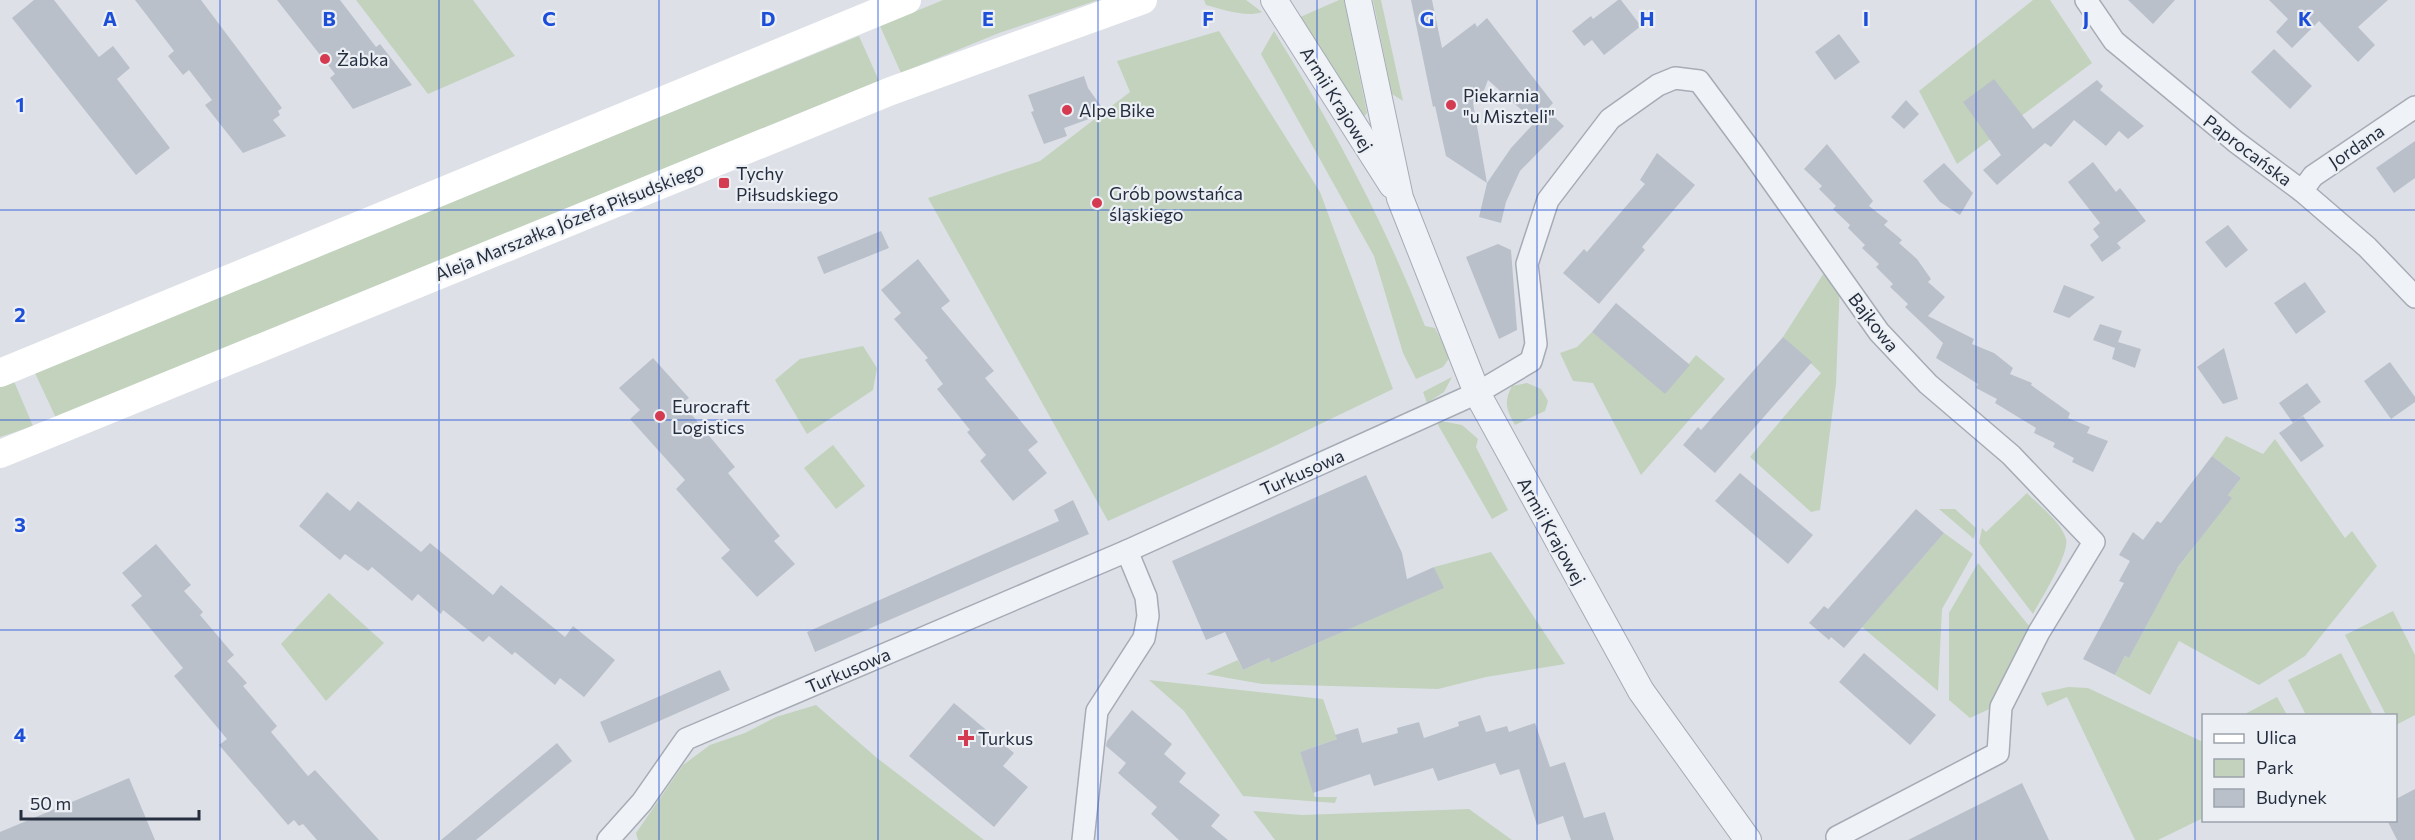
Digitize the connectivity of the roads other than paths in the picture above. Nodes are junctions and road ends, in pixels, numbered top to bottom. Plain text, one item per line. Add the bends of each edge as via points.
1 (907, 0) edge
2 (1143, 0) edge
3 (1258, 0) edge
4 (1358, 0) edge
5 (2086, 0) edge
6 (1279, 8) edge
7 (2415, 106) edge
8 (2302, 191) junction
9 (1400, 198) junction
10 (2415, 297) edge
11 (0, 373) edge
12 (1477, 393) junction
13 (0, 454) edge
14 (1127, 551) junction
15 (1837, 837) dead end
16 (608, 840) edge
17 (1083, 840) edge
18 (1748, 840) edge

1 - 11 main road
2 - 13 main road, Aleja Marszałka Józefa Piłsudskiego via 891,91
3 - 6 street
4 - 9 street, Armii Krajowej
5 - 8 street, Paprocańska via 2114,41
6 - 9 street, Armii Krajowej
7 - 8 street, Jordana via 2313,176
8 - 10 street, Paprocańska via 2367,247
9 - 12 street, Armii Krajowej
12 - 14 street, Turkusowa
12 - 15 street, Bajkowa via 1531,361 1536,344 1527,264 1548,200 1610,119 1658,85 1675,78 1699,81 1879,332 1928,384 2011,455 2094,542 2039,632 2001,707 1998,753
12 - 18 street, Armii Krajowej via 1641,691
14 - 16 street, Turkusowa via 686,739 642,802
14 - 17 street via 1146,597 1148,616 1144,638 1096,711

